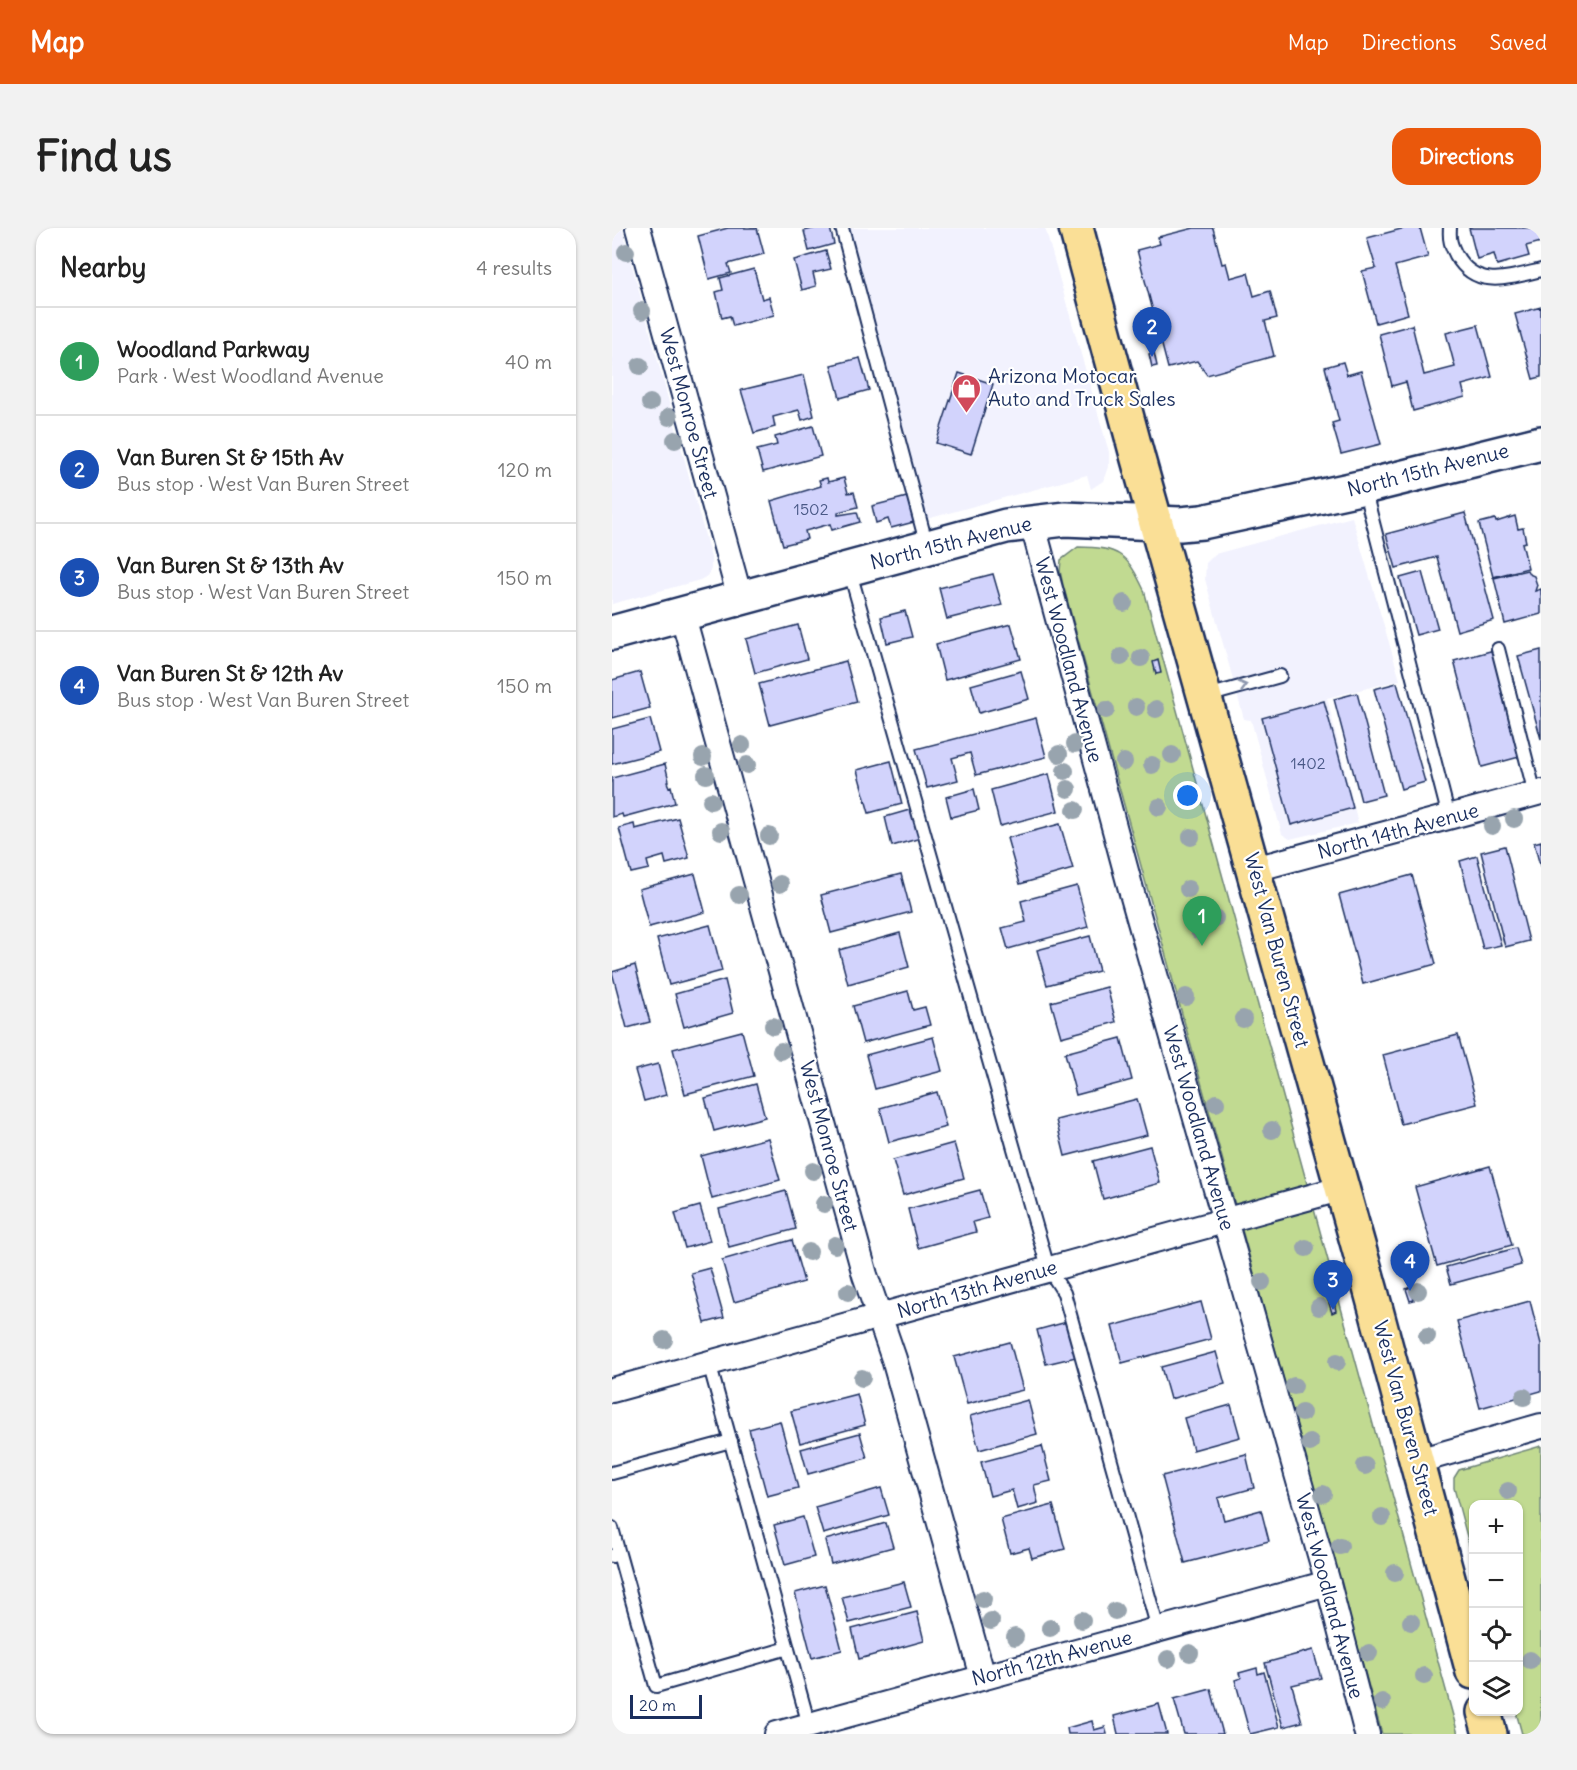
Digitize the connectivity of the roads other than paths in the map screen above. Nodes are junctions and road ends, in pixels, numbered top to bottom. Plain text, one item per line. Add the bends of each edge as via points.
1 (638, 228) edge
2 (842, 228) edge
3 (1076, 228) edge
4 (1449, 228) edge
5 (1541, 270) edge
6 (1541, 442) edge
7 (1364, 487) junction
8 (1157, 521) junction
9 (1032, 522) junction
10 (928, 547) junction
11 (849, 568) junction
12 (740, 598) junction
13 (682, 613) junction
14 (612, 633) edge
15 (1498, 649) dead end
16 (1280, 676) dead end
17 (1206, 697) junction
18 (1538, 793) edge
19 (1449, 817) junction
20 (1255, 869) junction
21 (1343, 1188) junction
22 (1226, 1221) junction
23 (1048, 1268) junction
24 (879, 1317) junction
25 (709, 1363) junction
26 (612, 1390) edge
27 (1541, 1426) edge
28 (731, 1441) junction
29 (1418, 1461) junction
30 (612, 1473) edge
31 (612, 1528) edge
32 (616, 1555) edge
33 (1328, 1583) junction
34 (1158, 1629) junction
35 (788, 1648) junction
36 (1470, 1662) edge
37 (983, 1677) junction
38 (1485, 1716) edge
39 (809, 1725) junction
40 (777, 1734) edge
41 (1367, 1734) edge
42 (1490, 1734) edge

1 - 12 street, West Monroe Street
2 - 10 lane
3 - 8 main road, West Van Buren Street
4 - 5 lane via 1448,240 1463,266 1482,279 1509,278
6 - 7 street, North 15th Avenue
7 - 8 street, North 15th Avenue via 1203,522
7 - 19 lane
8 - 9 street, North 15th Avenue
8 - 17 main road, West Van Buren Street
9 - 10 street, North 15th Avenue
9 - 22 street, West Woodland Avenue
10 - 11 street, North 15th Avenue
11 - 12 street, North 15th Avenue
11 - 23 lane
12 - 13 street, North 15th Avenue
13 - 14 street, North 15th Avenue
13 - 24 street, West Monroe Street
15 - 18 lane
17 -> 16 lane
17 - 20 main road, West Van Buren Street
18 - 19 street, North 14th Avenue
19 - 20 street, North 14th Avenue
20 - 21 main road, West Van Buren Street
21 - 22 street, North 13th Avenue
21 - 29 main road, West Van Buren Street
22 - 23 street, North 13th Avenue
22 - 33 street, West Woodland Avenue
23 - 24 street, North 13th Avenue
23 - 34 lane via 1064,1293
24 - 25 street, North 13th Avenue
24 - 37 street, West Monroe Street
25 - 26 street, North 13th Avenue
25 - 28 lane
27 - 29 street
28 - 30 lane
28 - 35 lane
29 - 36 main road, West Van Buren Street
31 - 32 lane
32 - 35 lane via 656,1686
33 - 34 street, North 12th Avenue
33 - 41 street, West Woodland Avenue
34 - 37 street, North 12th Avenue
35 - 39 lane
37 - 39 street, North 12th Avenue
38 - 42 main road
39 - 40 street, North 12th Avenue

